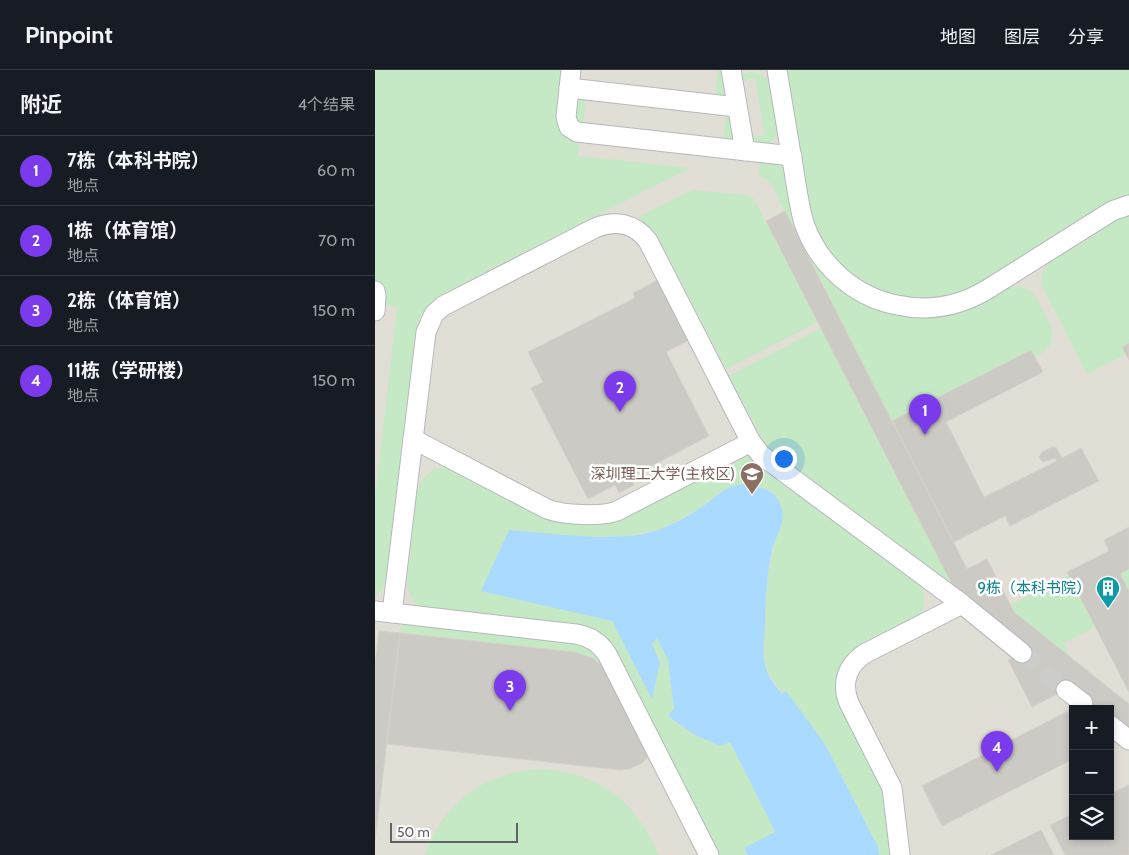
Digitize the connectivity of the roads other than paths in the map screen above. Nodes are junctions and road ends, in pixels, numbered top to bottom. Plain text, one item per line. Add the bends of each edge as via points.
1 (731, 70) edge
2 (777, 70) edge
3 (570, 79) edge
4 (737, 107) junction
5 (745, 151) junction
6 (792, 156) junction
7 (1129, 205) edge
8 (375, 291) edge
9 (375, 311) edge
10 (413, 439) junction
11 (751, 442) junction
12 (962, 604) junction
13 (384, 612) edge
14 (1022, 653) tunnel mouth
15 (1066, 690) tunnel mouth
16 (1083, 703) dead end
17 (1114, 728) edge
18 (1129, 740) edge
19 (709, 855) edge
20 (900, 855) edge

1 - 4 lane
2 - 6 lane
3 - 4 lane
3 - 5 lane via 566,121 577,132
4 - 5 lane
5 - 6 lane
6 - 7 lane via 804,222 823,259 842,279 859,290 878,300 907,307 945,306 979,295 1113,211
8 - 9 lane
10 - 11 lane via 547,509 599,515 617,510
10 - 11 lane via 425,332 434,314 443,306 587,232 613,223 635,228 648,241
10 - 13 lane
11 - 12 lane via 764,458
12 - 14 lane
12 - 20 lane via 864,654 851,665 847,675 846,697 891,788
13 - 19 lane via 576,634 598,642
15 - 16 lane
17 - 18 lane

